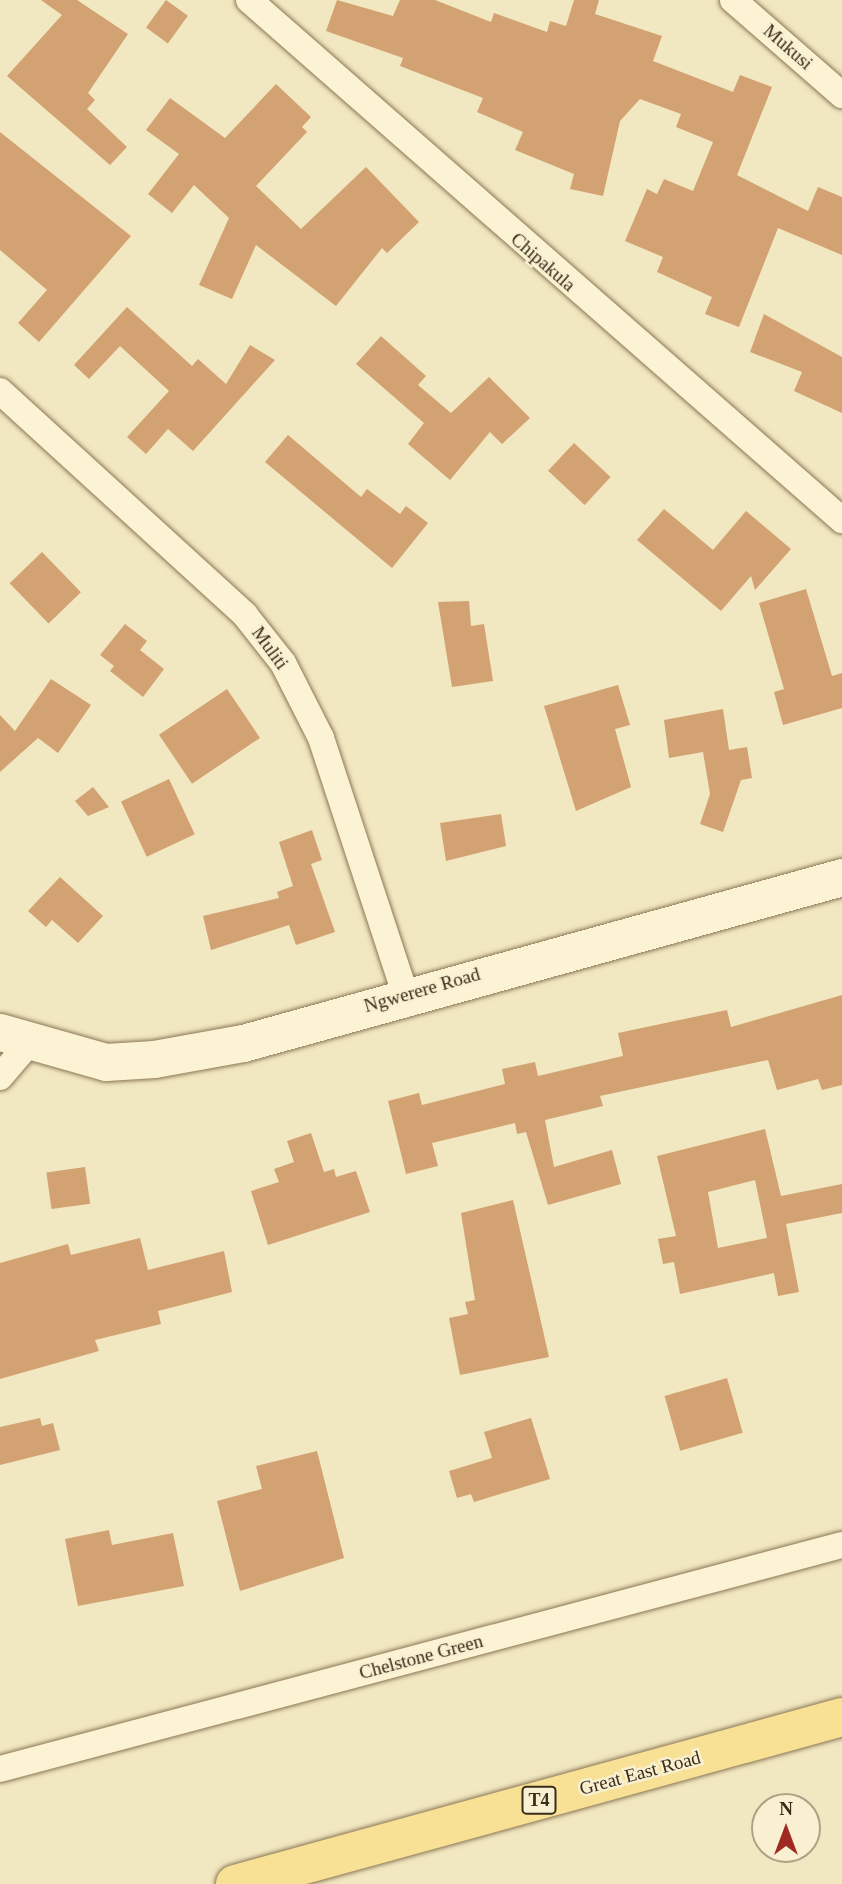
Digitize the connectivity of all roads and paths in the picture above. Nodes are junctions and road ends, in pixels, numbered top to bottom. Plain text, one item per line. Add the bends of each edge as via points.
1 (249, 0) edge
2 (733, 0) edge
3 (842, 95) edge
4 (0, 391) edge
5 (842, 520) edge
6 (842, 877) edge
7 (405, 994) junction
8 (15, 1037) edge
9 (0, 1077) edge
10 (842, 1545) edge
11 (842, 1717) edge
12 (0, 1769) edge
13 (235, 1884) edge

1 - 5 street, Chipakula
2 - 3 street, Mukusi
4 - 7 street, Muliti via 246,615 283,663 321,738
6 - 7 street, Ngwerere Road
7 - 8 street, Ngwerere Road via 243,1043 154,1059 106,1062
8 - 9 street
10 - 12 street, Chelstone Green
11 - 13 main road, Great East Road / T4

